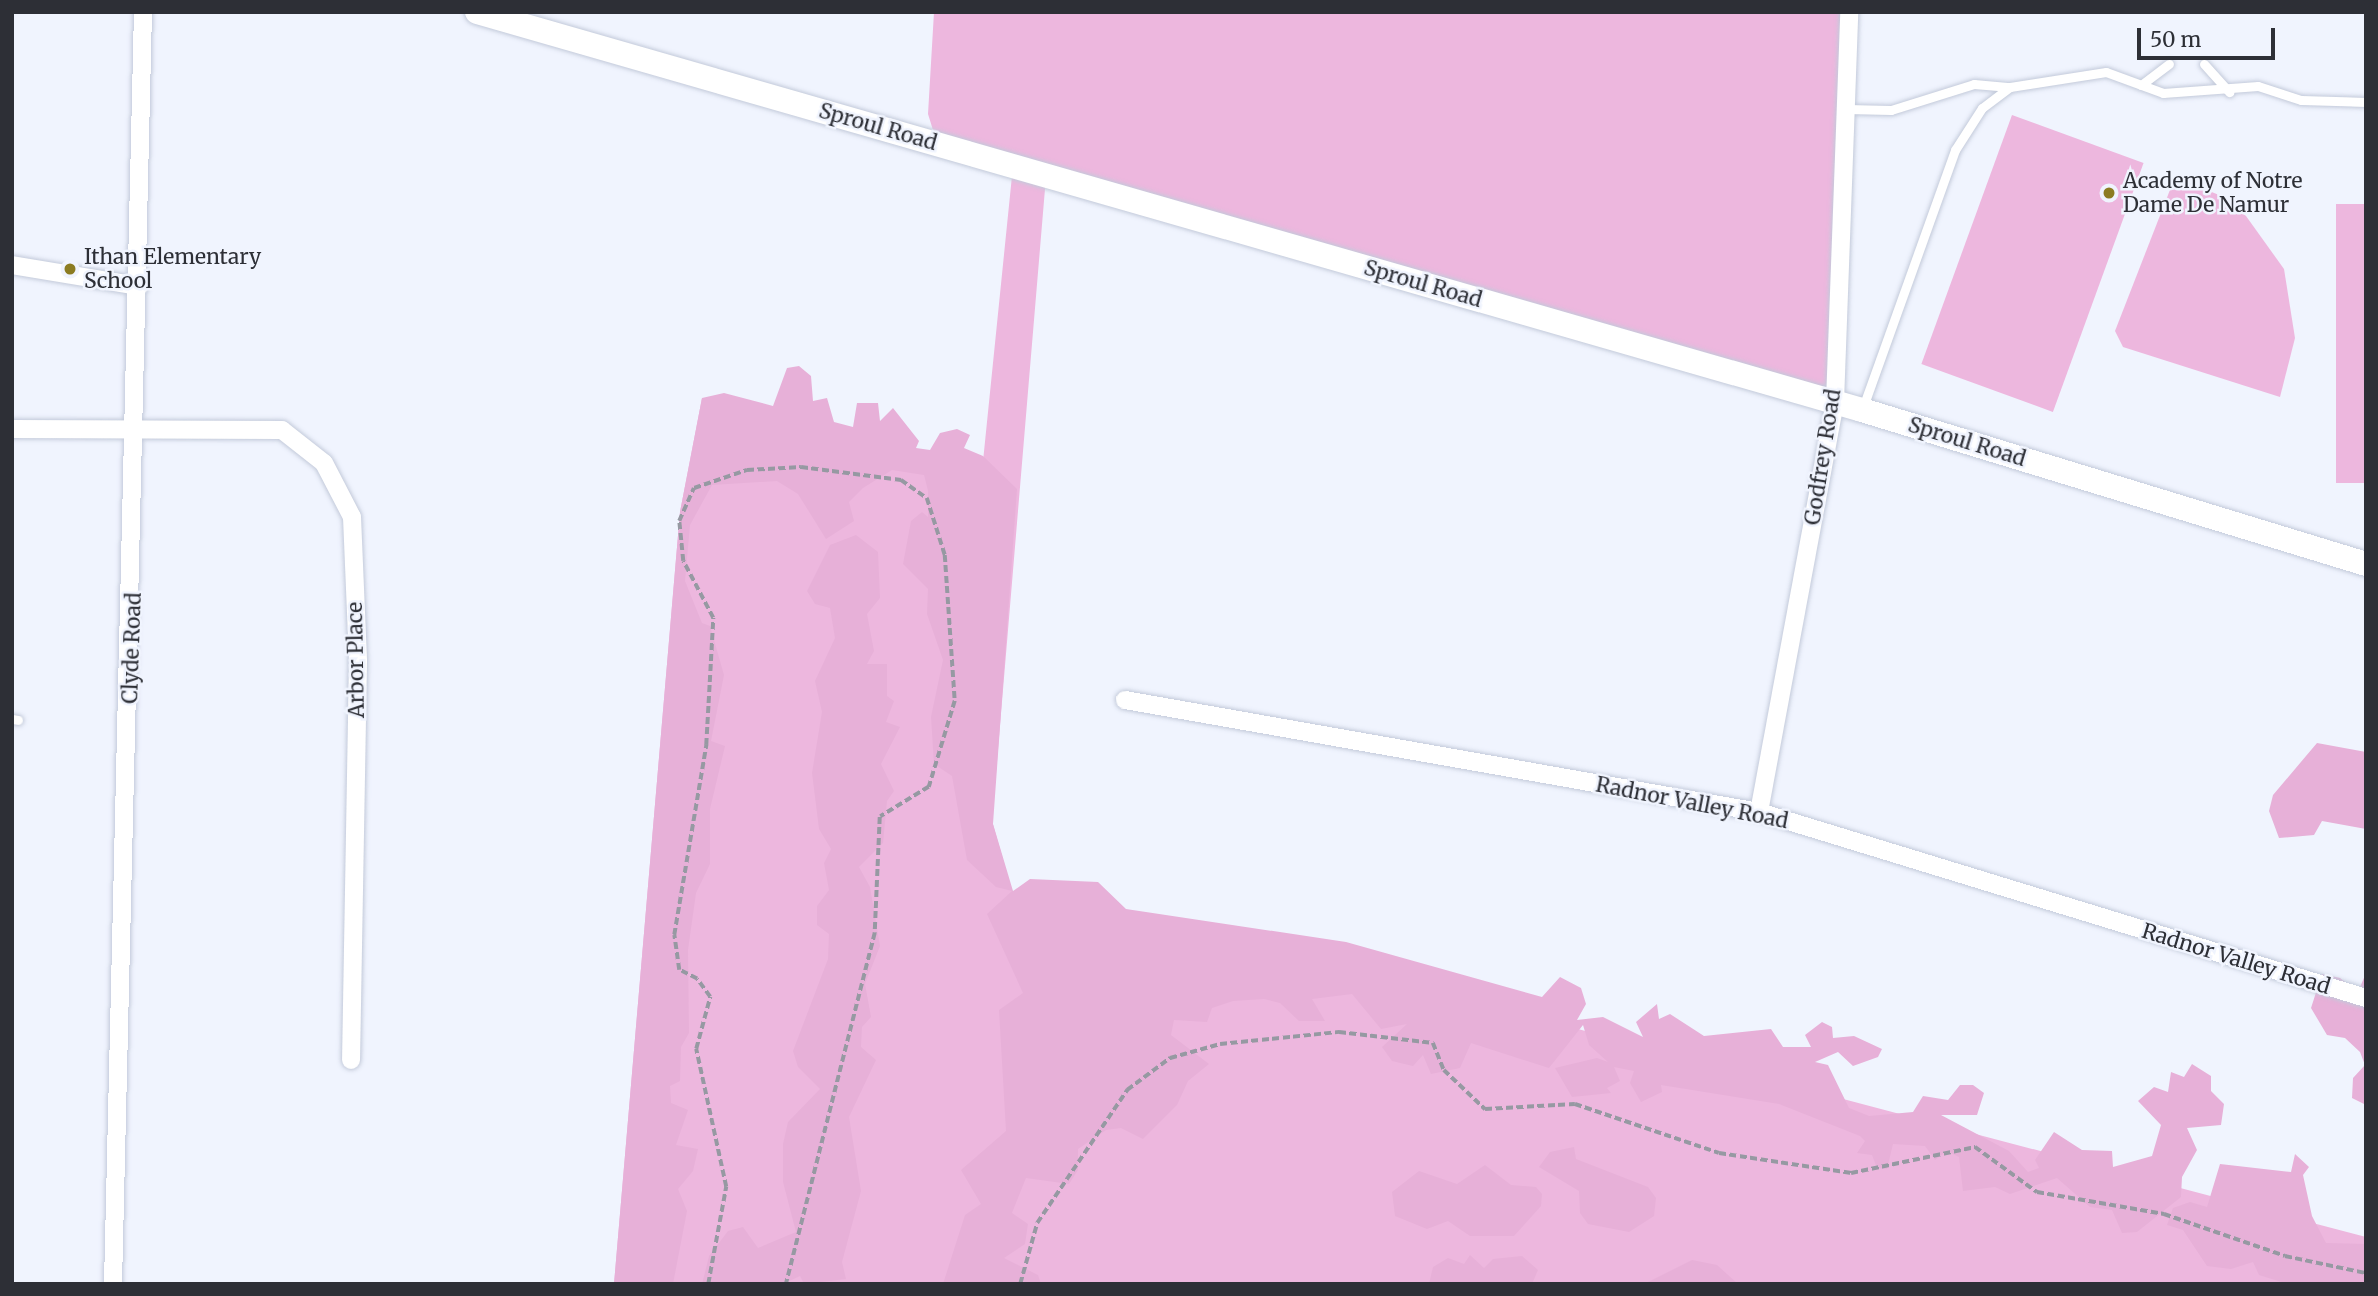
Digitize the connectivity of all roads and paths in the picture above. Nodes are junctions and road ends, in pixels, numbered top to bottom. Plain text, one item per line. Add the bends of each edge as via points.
1 (143, 12) edge
2 (477, 12) edge
3 (1849, 12) edge
4 (2169, 64) dead end
5 (2204, 64) dead end
6 (2141, 85) junction
7 (2010, 87) junction
8 (2229, 92) junction
9 (2366, 102) edge
10 (1846, 110) junction
11 (12, 265) edge
12 (139, 286) junction
13 (1835, 402) junction
14 (1862, 410) junction
15 (138, 427) junction
16 (12, 429) edge
17 (2366, 564) edge
18 (1125, 700) dead end
19 (1759, 812) junction
20 (2366, 998) edge
21 (351, 1060) dead end
22 (2366, 1273) edge
23 (113, 1284) edge
24 (708, 1284) edge
25 (786, 1284) edge
26 (1020, 1284) edge

1 - 12 street, Clyde Road
2 - 13 main road, Sproul Road
3 - 10 street, Godfrey Road
4 - 6 lane
5 - 8 lane
6 - 7 lane via 2106,72
6 - 8 lane via 2163,93
7 - 10 lane via 1974,84 1891,110
7 - 14 lane via 1982,108 1955,150
8 - 9 lane via 2271,87 2301,100
10 - 13 street, Godfrey Road
11 - 12 street
12 - 15 street, Clyde Road
13 - 14 main road, Sproul Road
13 - 19 street, Godfrey Road
14 - 17 main road, Sproul Road
15 - 16 street, Arbor Place
15 - 21 street, Arbor Place via 282,430 324,463 352,517 358,661
15 - 23 street, Clyde Road
18 - 19 street, Radnor Valley Road
19 - 20 street, Radnor Valley Road
22 - 26 path via 2285,1256 2164,1214 2038,1192 1975,1147 1851,1173 1720,1153 1575,1104 1485,1110 1444,1070 1433,1043 1339,1032 1220,1044 1170,1058 1127,1090 1037,1223
24 - 25 path via 726,1187 696,1049 710,997 697,979 679,970 674,935 706,746 713,618 683,561 679,521 694,488 747,470 801,467 901,480 927,498 945,555 955,701 929,787 880,817 875,933

